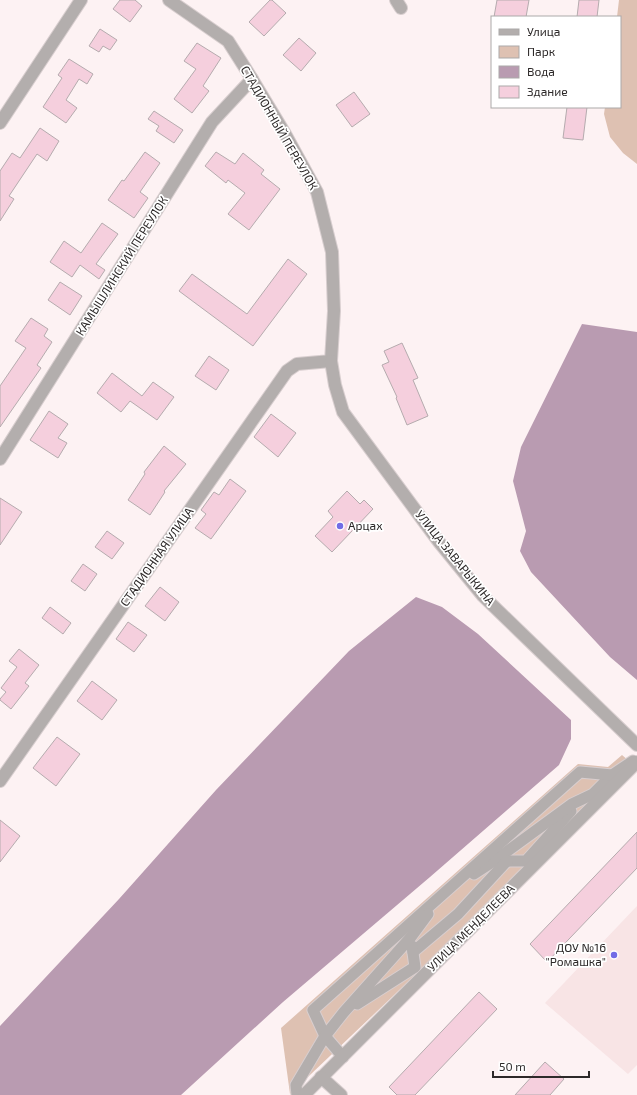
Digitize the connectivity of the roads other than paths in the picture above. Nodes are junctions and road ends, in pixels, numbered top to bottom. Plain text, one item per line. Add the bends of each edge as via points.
1 (81, 0) edge
2 (169, 0) edge
3 (252, 79) junction
4 (0, 123) edge
5 (331, 361) junction
6 (0, 459) edge
7 (637, 745) edge
8 (637, 760) edge
9 (612, 775) junction
10 (0, 781) edge
11 (583, 798) junction
12 (494, 861) junction
13 (508, 861) junction
14 (441, 896) junction
15 (411, 937) junction
16 (413, 952) junction
17 (344, 1012) junction
18 (326, 1036) junction
19 (342, 1057) junction
20 (322, 1077) junction
21 (297, 1095) edge
22 (304, 1095) edge
23 (341, 1095) edge

1 - 4 street
2 - 3 street, СТАДИОННЫЙ ПЕРЕУЛОК via 228,41
3 - 5 street, СТАДИОННЫЙ ПЕРЕУЛОК via 317,192 332,252 334,311
3 - 6 street, КАМЫШЛИНСКИЙ ПЕРЕУЛОК via 212,122
5 - 7 street, УЛИЦА ЗАВАРЫКИНА via 343,412 439,542 483,596
5 - 10 street, СТАДИОННАЯ УЛИЦА via 297,364 287,371
8 - 9 street
8 - 19 street, УЛИЦА МЕНДЕЛЕЕВА
9 - 11 street via 593,794
9 - 14 street via 580,772
11 - 12 street
11 - 13 street via 526,860
12 - 13 street
12 - 14 street
13 - 16 street via 458,914
14 - 15 street
14 - 18 street via 313,1010
15 - 16 street
15 - 17 street
16 - 17 street via 415,967
17 - 18 street
18 - 19 street
18 - 21 street via 296,1085
19 - 20 street, УЛИЦА МЕНДЕЛЕЕВА
20 - 22 street, УЛИЦА МЕНДЕЛЕЕВА
20 - 23 street

